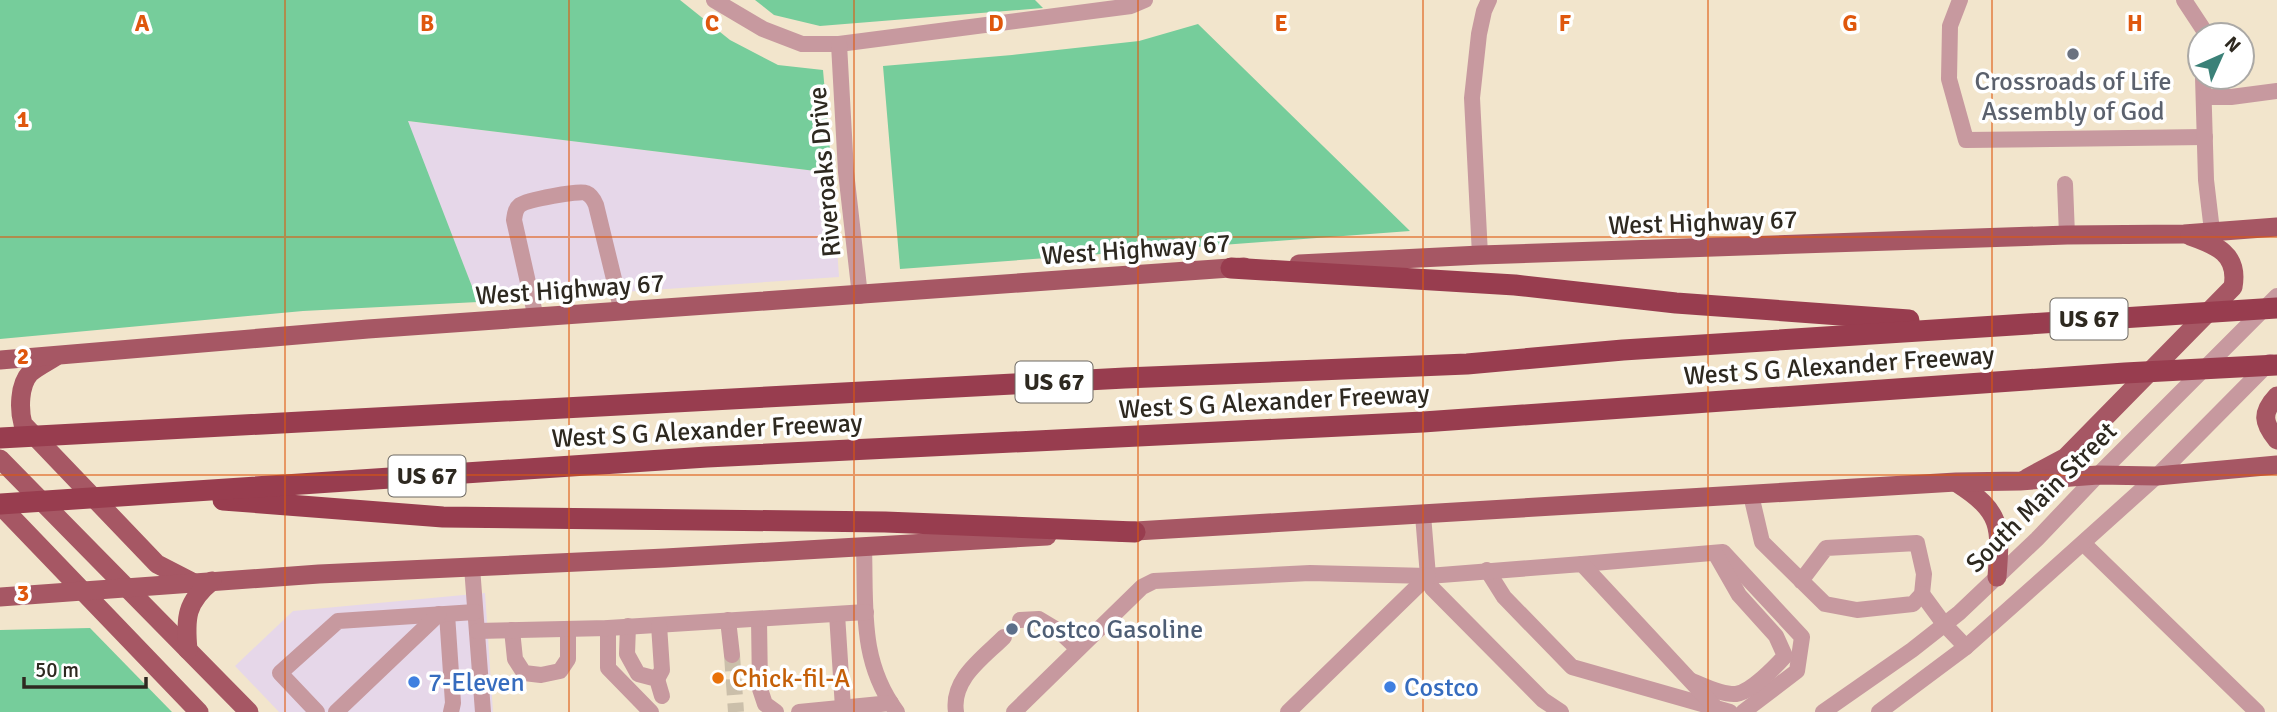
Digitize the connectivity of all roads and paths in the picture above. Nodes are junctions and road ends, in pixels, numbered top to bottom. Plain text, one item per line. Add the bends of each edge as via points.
1 (714, 0) edge
2 (1146, 0) edge
3 (1489, 0) edge
4 (1960, 0) edge
5 (2184, 0) edge
6 (2198, 21) edge
7 (839, 44) junction
8 (2204, 91) edge
9 (2277, 91) edge
10 (2204, 96) junction
11 (2205, 137) junction
12 (2064, 184) dead end
13 (2277, 227) edge
14 (2213, 231) junction
15 (2184, 234) junction
16 (2067, 235) junction
17 (1480, 255) junction
18 (1231, 268) junction
19 (860, 296) junction
20 (2277, 296) edge
21 (2277, 307) edge
22 (622, 312) junction
23 (536, 318) junction
24 (2002, 325) junction
25 (56, 356) junction
26 (2277, 356) edge
27 (0, 360) edge
28 (2277, 365) edge
29 (2277, 396) edge
30 (0, 438) edge
31 (2277, 440) edge
32 (0, 459) edge
33 (2277, 466) edge
34 (2098, 475) junction
35 (2157, 476) junction
36 (2020, 481) junction
37 (1956, 482) junction
38 (2047, 493) dead end
39 (148, 494) junction
40 (1751, 495) junction
41 (5, 504) edge
42 (1423, 515) junction
43 (2010, 529) dead end
44 (1135, 531) junction
45 (2083, 543) junction
46 (864, 547) junction
47 (1715, 553) junction
48 (1582, 564) junction
49 (472, 567) junction
50 (1487, 570) junction
51 (1428, 576) junction
52 (1997, 577) junction
53 (202, 581) junction
54 (1801, 581) junction
55 (125, 587) junction
56 (82, 592) junction
57 (1922, 594) junction
58 (0, 597) edge
59 (475, 612) junction
60 (866, 612) junction
61 (443, 614) junction
62 (837, 614) junction
63 (759, 619) junction
64 (728, 620) junction
65 (1020, 620) dead end
66 (1944, 624) junction
67 (659, 625) junction
68 (628, 626) junction
69 (608, 628) junction
70 (568, 629) junction
71 (512, 630) junction
72 (477, 631) junction
73 (1004, 637) dead end
74 (1966, 647) junction
75 (1078, 649) junction
76 (188, 650) junction
77 (732, 656) tunnel mouth
78 (657, 679) junction
79 (1690, 680) junction
80 (662, 696) dead end
81 (844, 708) junction
82 (894, 708) edge
83 (1718, 710) edge
84 (200, 712) edge
85 (249, 712) edge
86 (317, 712) edge
87 (336, 712) edge
88 (451, 712) edge
89 (483, 712) edge
90 (651, 712) edge
91 (776, 712) edge
92 (799, 712) edge
93 (956, 712) edge
94 (1014, 712) edge
95 (1288, 712) edge
96 (1562, 712) edge
97 (1743, 712) edge
98 (1823, 712) edge
99 (1879, 712) edge
100 (2257, 712) edge

1 - 7 street via 764,29 802,44
2 - 7 street via 1131,6
3 - 17 street via 1479,34 1472,97
4 - 11 street via 1950,26 1949,79 1966,141
5 - 6 street
7 - 19 street, Riveroaks Drive via 846,172
8 - 10 street
9 - 10 street
10 - 11 street
11 - 14 street
12 - 16 street
13 - 14 main road, West Highway 67
14 - 15 main road, West Highway 67
15 - 16 main road, West Highway 67
15 - 36 main road via 2224,253 2235,276 2233,287 2066,457
16 - 17 main road, West Highway 67
17 - 18 main road, West Highway 67
18 - 19 main road, West Highway 67
18 - 24 highway via 1515,285 1703,305
19 - 22 main road, West Highway 67
20 - 34 street, South Main Street
21 - 24 highway, West S G Alexander Freeway / US 67
22 - 23 main road, West Highway 67
22 - 23 street via 596,205 589,195 579,192 528,202 515,213
23 - 25 main road, West Highway 67
24 - 30 highway, West S G Alexander Freeway / US 67 via 1467,364
25 - 27 main road, West Highway 67
25 - 53 main road via 32,372 23,385 23,424 157,564
26 - 35 street
28 - 39 highway, West S G Alexander Freeway / US 67 via 1423,422 707,457
29 - 31 main road via 2265,414 2267,427
32 - 55 main road
33 - 35 main road
34 - 35 main road
34 - 36 main road
34 - 52 street, South Main Street
35 - 45 street
36 - 37 main road
37 - 40 main road
37 - 52 main road via 1977,496 1996,522 2000,539
38 - 43 path
39 - 41 highway, West S G Alexander Freeway / US 67
39 - 44 highway via 443,517 885,522
40 - 42 main road
40 - 54 street via 1762,542
41 - 56 main road
42 - 44 main road
42 - 51 street
44 - 46 main road
45 - 74 street
45 - 100 street
46 - 49 main road
46 - 60 street
47 - 48 street
47 - 79 street via 1739,595 1776,636 1785,656 1738,694
47 - 97 street via 1723,552 1802,638 1797,671
48 - 50 street
48 - 79 street
49 - 53 main road
49 - 59 street
50 - 51 street
50 - 83 street via 1504,597 1572,667
51 - 75 street via 1310,573 1154,582 1142,587
51 - 95 street
51 - 96 street via 1432,588 1543,699
52 - 66 street, South Main Street
53 - 55 main road
53 - 76 main road via 187,613
54 - 57 street via 1825,604 1857,610 1913,604
54 - 57 street via 1826,548 1917,543 1924,574
55 - 56 main road
55 - 76 main road
56 - 58 main road
56 - 84 main road
57 - 66 street
59 - 61 street
59 - 72 street
60 - 62 street
60 - 82 street via 872,666
61 - 86 street via 338,621 280,673
61 - 87 street
61 - 88 street
62 - 63 street
62 - 81 street
63 - 64 street
63 - 91 street via 760,689 765,704
64 - 67 street
64 - 77 street
65 - 75 street via 1039,619
66 - 74 street
66 - 98 street, South Main Street
67 - 68 street
67 - 78 street via 662,670
68 - 69 street
68 - 78 street via 627,654 638,674
69 - 70 street
69 - 90 street via 608,668
70 - 71 street
70 - 71 street via 568,659 560,671 541,675 524,673 515,659
71 - 72 street
72 - 89 street
73 - 93 street via 960,681
74 - 99 street
75 - 94 street
76 - 85 main road
78 - 80 street
79 - 83 street
81 - 82 street
81 - 92 street

